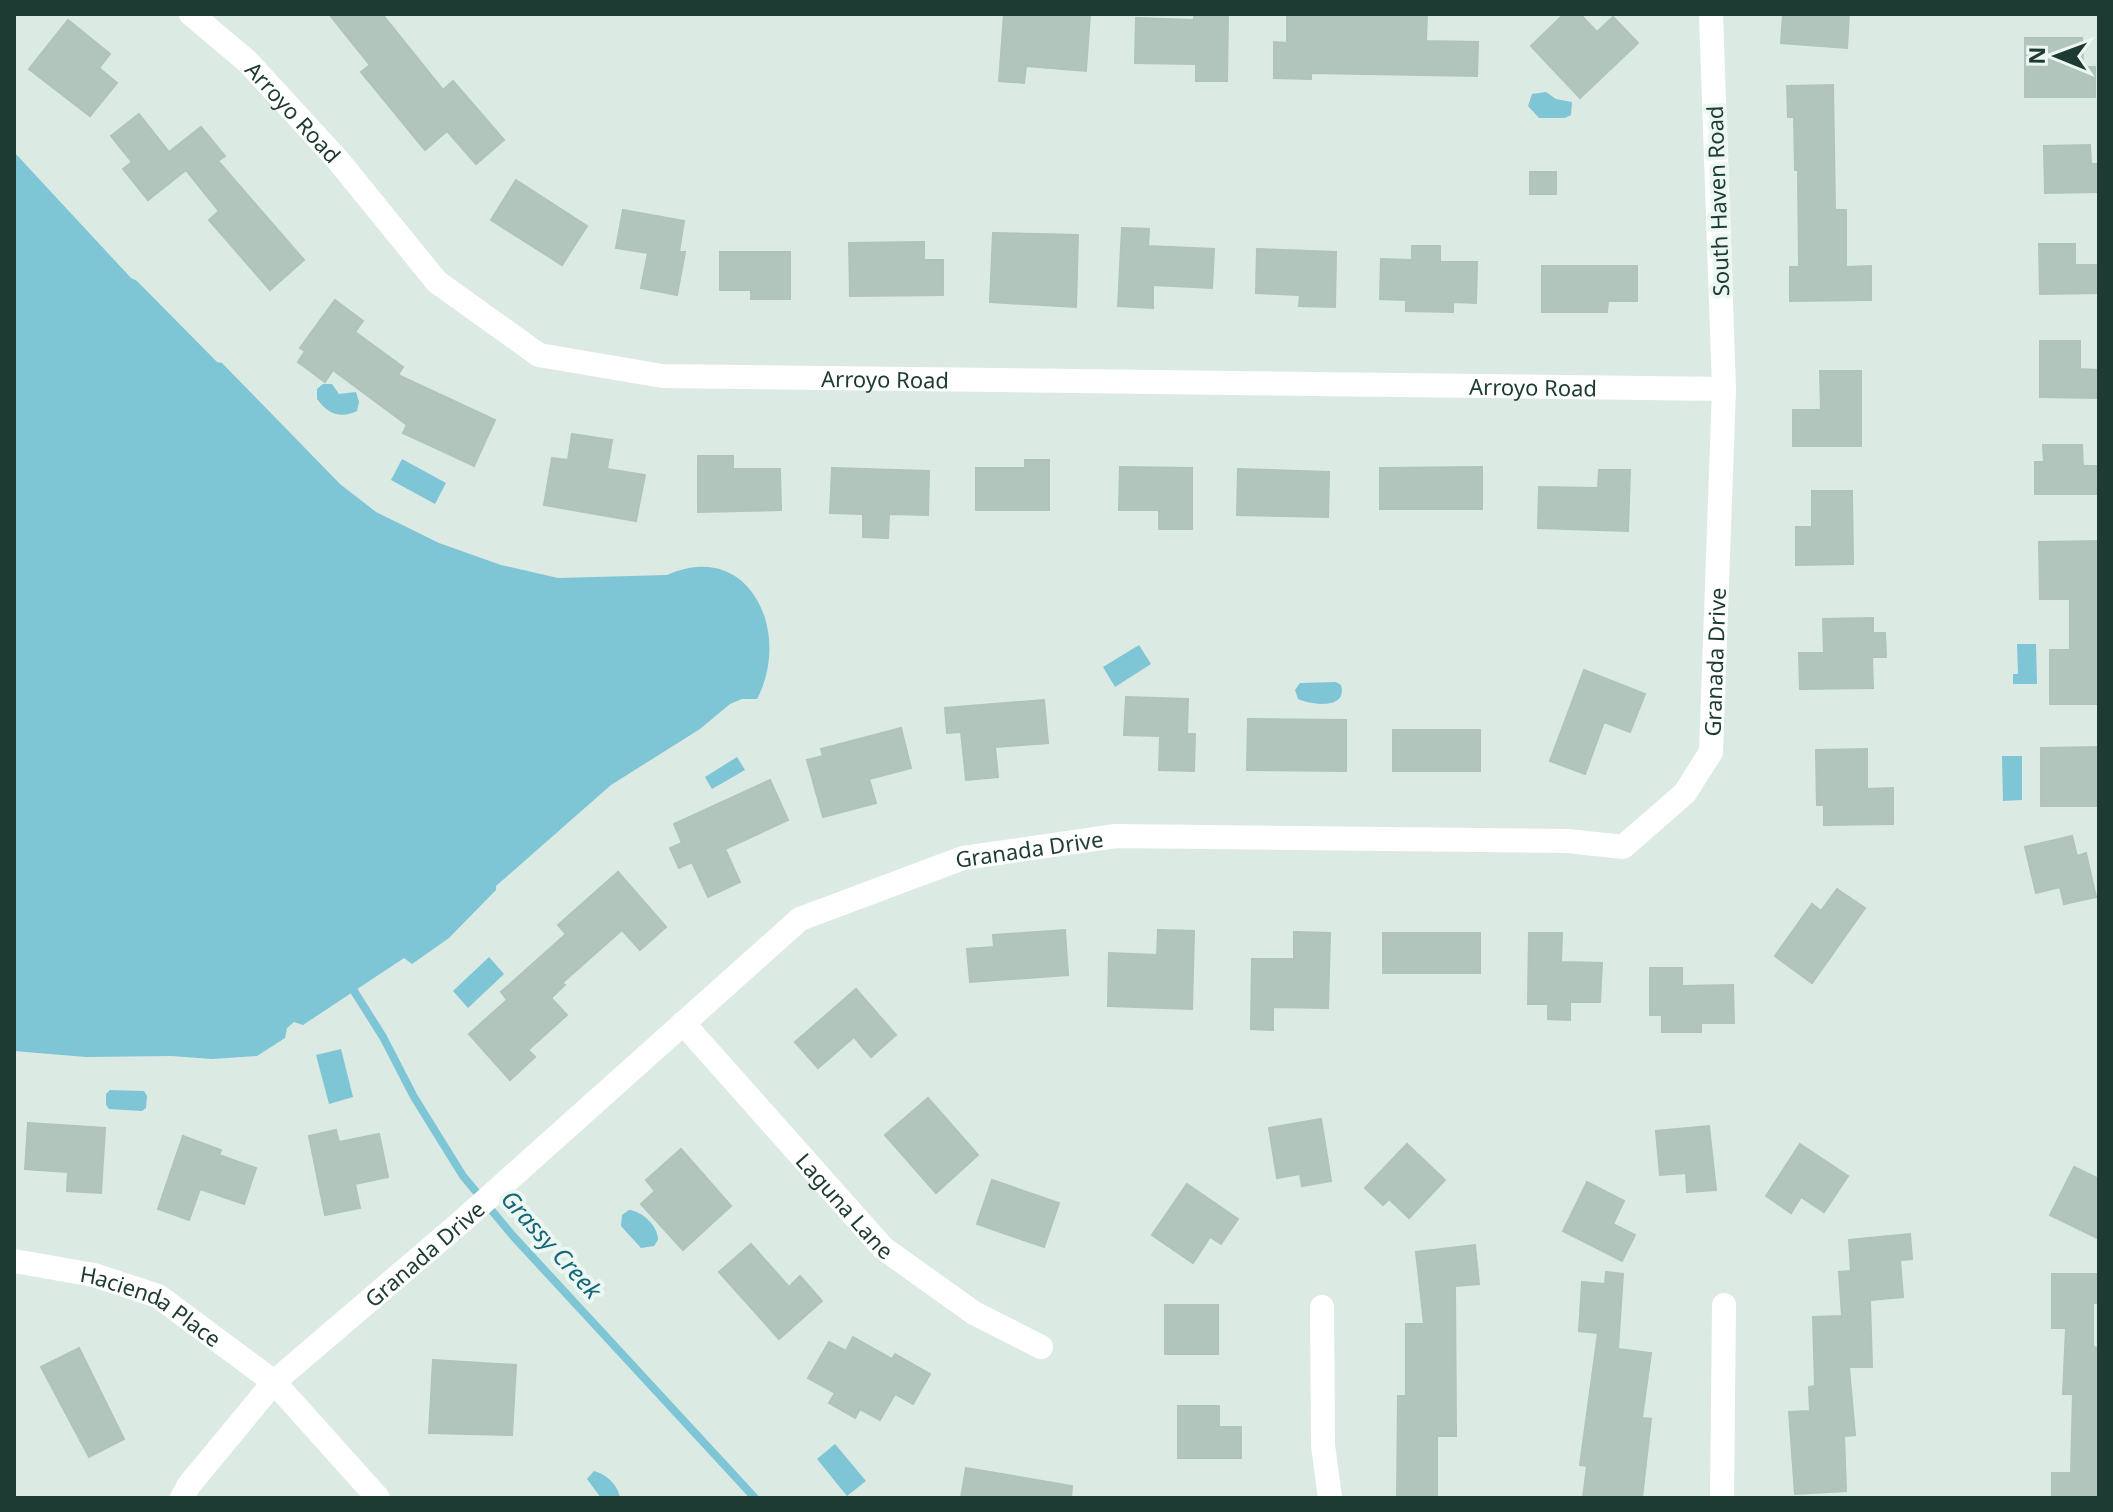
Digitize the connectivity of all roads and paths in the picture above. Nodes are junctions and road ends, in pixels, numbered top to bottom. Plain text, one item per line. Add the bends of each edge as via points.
1 (191, 14) edge
2 (1711, 14) edge
3 (1724, 389) junction
4 (683, 1023) junction
5 (14, 1261) edge
6 (1724, 1305) dead end
7 (1322, 1307) dead end
8 (1041, 1347) dead end
9 (274, 1382) junction
10 (182, 1498) edge
11 (378, 1498) edge
12 (1330, 1498) edge
13 (1722, 1498) edge

1 - 3 street, Arroyo Road via 248,62 298,116 437,282 539,355 662,376
2 - 3 street, South Haven Road
3 - 4 street, Granada Drive via 1711,752 1685,793 1623,847 1568,841 1116,836 963,858 800,919
4 - 8 street, Laguna Lane via 883,1248 974,1313
4 - 9 street, Granada Drive
5 - 9 street, Hacienda Place via 94,1275 158,1296
6 - 13 street
7 - 12 street via 1323,1445
9 - 10 street, Granada Drive
9 - 11 street, Hacienda Place

